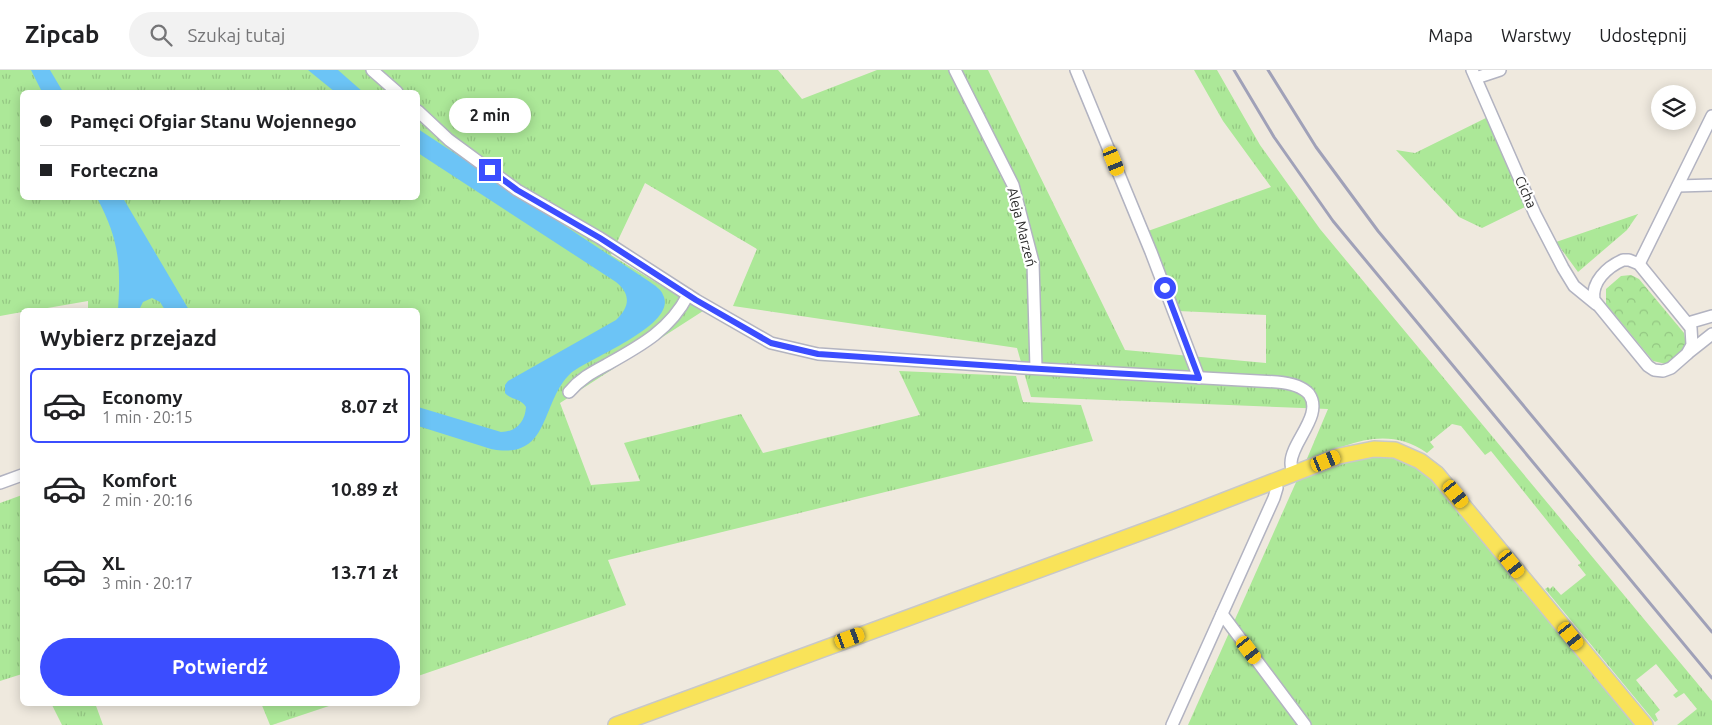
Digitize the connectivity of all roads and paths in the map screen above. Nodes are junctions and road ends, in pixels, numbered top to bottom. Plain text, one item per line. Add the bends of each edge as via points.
1 (372, 70) edge
2 (955, 70) edge
3 (1076, 70) edge
4 (1500, 70) edge
5 (1474, 74) edge
6 (395, 90) edge
7 (420, 113) edge
8 (1712, 116) edge
9 (1712, 185) edge
10 (1678, 186) junction
11 (1639, 264) junction
12 (688, 295) junction
13 (1596, 304) junction
14 (1712, 316) edge
15 (1688, 324) junction
16 (1712, 334) edge
17 (1686, 354) junction
18 (1036, 368) junction
19 (1199, 378) junction
20 (569, 392) dead end
21 (1298, 472) junction
22 (20, 476) edge
23 (1275, 481) junction
24 (0, 484) edge
25 (1222, 614) junction
26 (616, 725) edge
27 (1172, 725) edge
28 (1305, 725) edge
29 (1645, 725) edge

1 - 6 street
2 - 18 street, Aleja Marzeń via 1013,185 1033,262
3 - 19 street via 1152,252
4 - 5 street
5 - 13 street, Cicha via 1535,214 1563,268 1574,286
7 - 12 street via 449,140 517,190 600,238
8 - 10 street
9 - 10 street
10 - 11 street
11 - 13 street via 1623,260 1601,276 1594,290
11 - 15 street
12 - 18 street via 771,343 818,354
12 - 20 street via 669,324 641,346 578,381
13 - 17 street, Cicha via 1658,372 1667,370
14 - 15 street
15 - 17 street via 1692,339
16 - 17 street
18 - 19 street
19 - 21 street via 1287,382 1307,392 1313,406 1310,419 1291,461
21 - 23 main road
21 - 29 main road via 1339,456 1374,449 1394,450 1428,467 1456,494
22 - 24 street
23 - 25 street via 1274,498
23 - 26 main road
25 - 27 street
25 - 28 street

